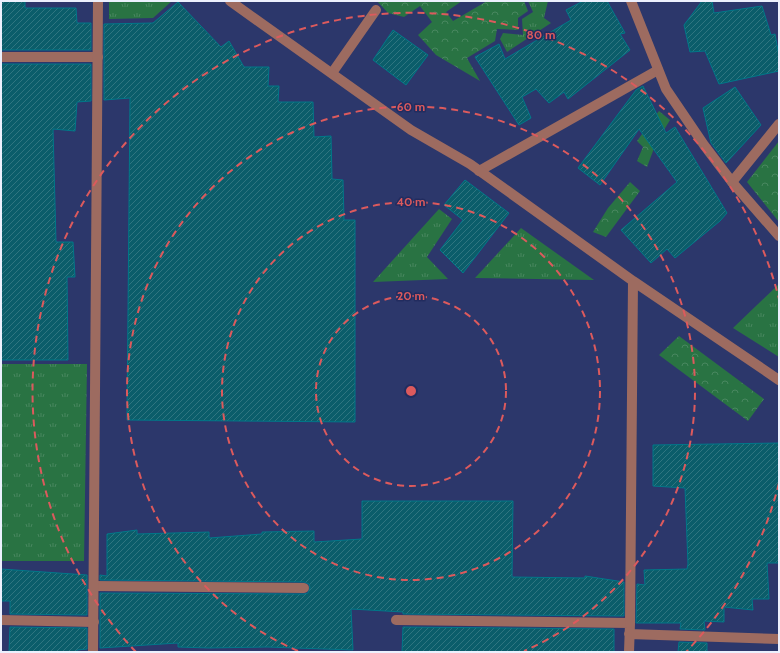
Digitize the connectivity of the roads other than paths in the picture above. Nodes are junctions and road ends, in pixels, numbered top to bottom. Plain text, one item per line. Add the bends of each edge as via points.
1 (98, 1) edge
2 (230, 1) edge
3 (631, 1) edge
4 (376, 10) dead end
5 (1, 57) edge
6 (98, 57) junction
7 (658, 70) junction
8 (332, 73) junction
9 (779, 124) edge
10 (479, 171) junction
11 (732, 182) junction
12 (779, 236) edge
13 (633, 281) junction
14 (779, 380) edge
15 (94, 586) junction
16 (304, 588) dead end
17 (1, 620) edge
18 (396, 620) dead end
19 (94, 622) junction
20 (630, 623) junction
21 (630, 634) junction
22 (779, 639) edge
23 (93, 652) edge
24 (629, 652) edge

1 - 6 street
2 - 8 street
3 - 7 street
4 - 8 street
5 - 6 street
6 - 15 street
7 - 10 street
7 - 11 street via 666,89
8 - 10 street via 411,130
9 - 11 street
10 - 13 street
11 - 12 street
13 - 14 street
13 - 20 street
15 - 16 street
15 - 19 street
17 - 19 street
18 - 20 street
19 - 23 street
20 - 21 street
21 - 22 street
21 - 24 street

